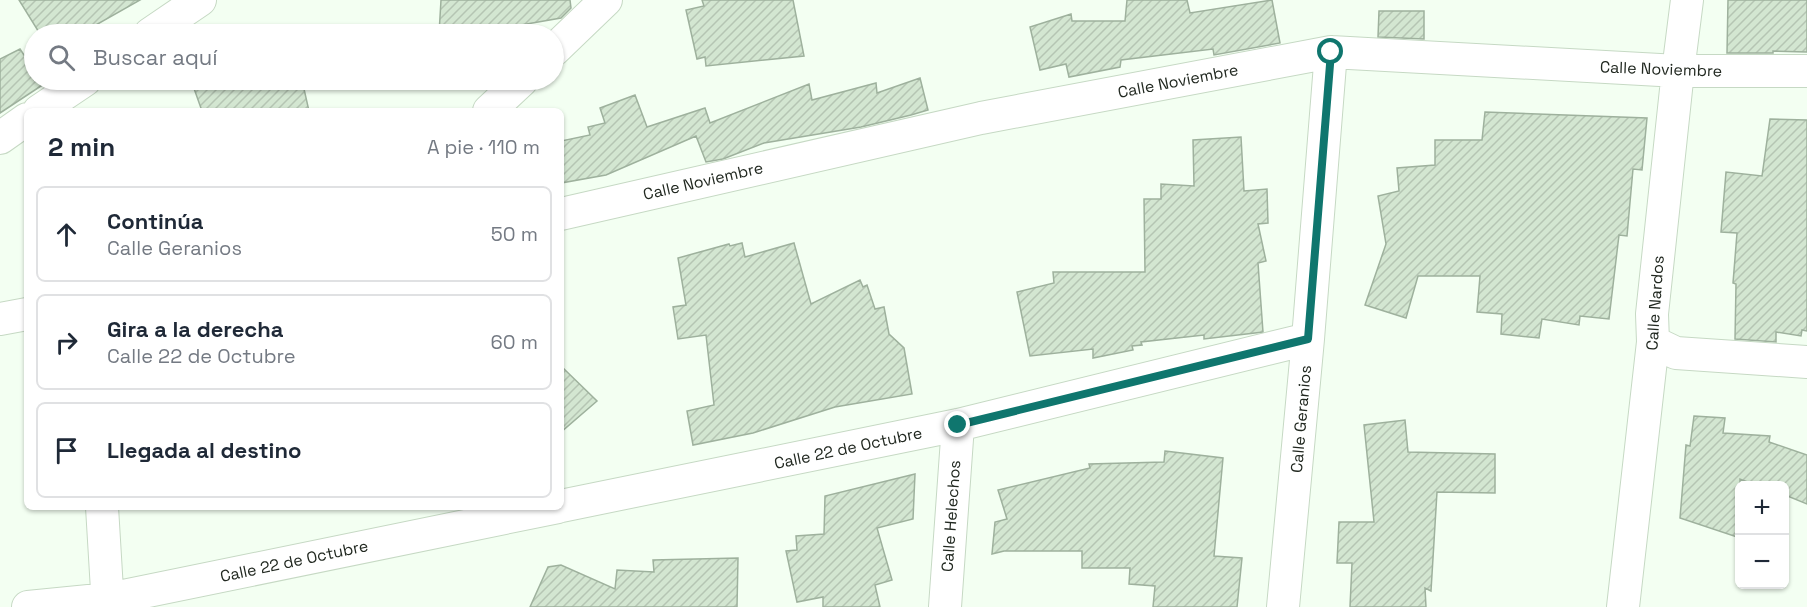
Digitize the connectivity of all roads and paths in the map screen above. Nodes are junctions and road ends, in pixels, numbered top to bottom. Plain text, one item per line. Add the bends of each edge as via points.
1 (200, 0) edge
2 (606, 0) edge
3 (1687, 0) edge
4 (165, 24) edge
5 (564, 40) edge
6 (1331, 52) junction
7 (1678, 71) junction
8 (1807, 71) edge
9 (70, 90) edge
10 (511, 90) edge
11 (44, 108) edge
12 (492, 108) edge
13 (24, 122) edge
14 (0, 138) edge
15 (564, 213) edge
16 (24, 315) edge
17 (0, 319) edge
18 (1308, 339) junction
19 (1653, 342) junction
20 (1807, 362) edge
21 (958, 425) junction
22 (564, 506) edge
23 (102, 510) edge
24 (545, 510) edge
25 (109, 603) edge
26 (28, 607) edge
27 (945, 607) edge
28 (1283, 607) edge
29 (1623, 607) edge

1 - 4 street
2 - 5 street
3 - 7 street, Calle Nardos
6 - 7 street, Calle Noviembre
6 - 15 street, Calle Noviembre via 981,118
6 - 18 street, Calle Geranios
7 - 8 street, Calle Noviembre
7 - 19 street, Calle Nardos via 1652,314
9 - 11 street
10 - 12 street
13 - 14 street
16 - 17 street
18 - 21 street, Calle 22 de Octubre
18 - 28 street, Calle Geranios
19 - 20 street via 1676,353
19 - 29 street, Calle Nardos
21 - 22 street, Calle 22 de Octubre
21 - 27 street, Calle Helechos
23 - 25 street
24 - 25 street, Calle 22 de Octubre
25 - 26 street, Calle 22 de Octubre

